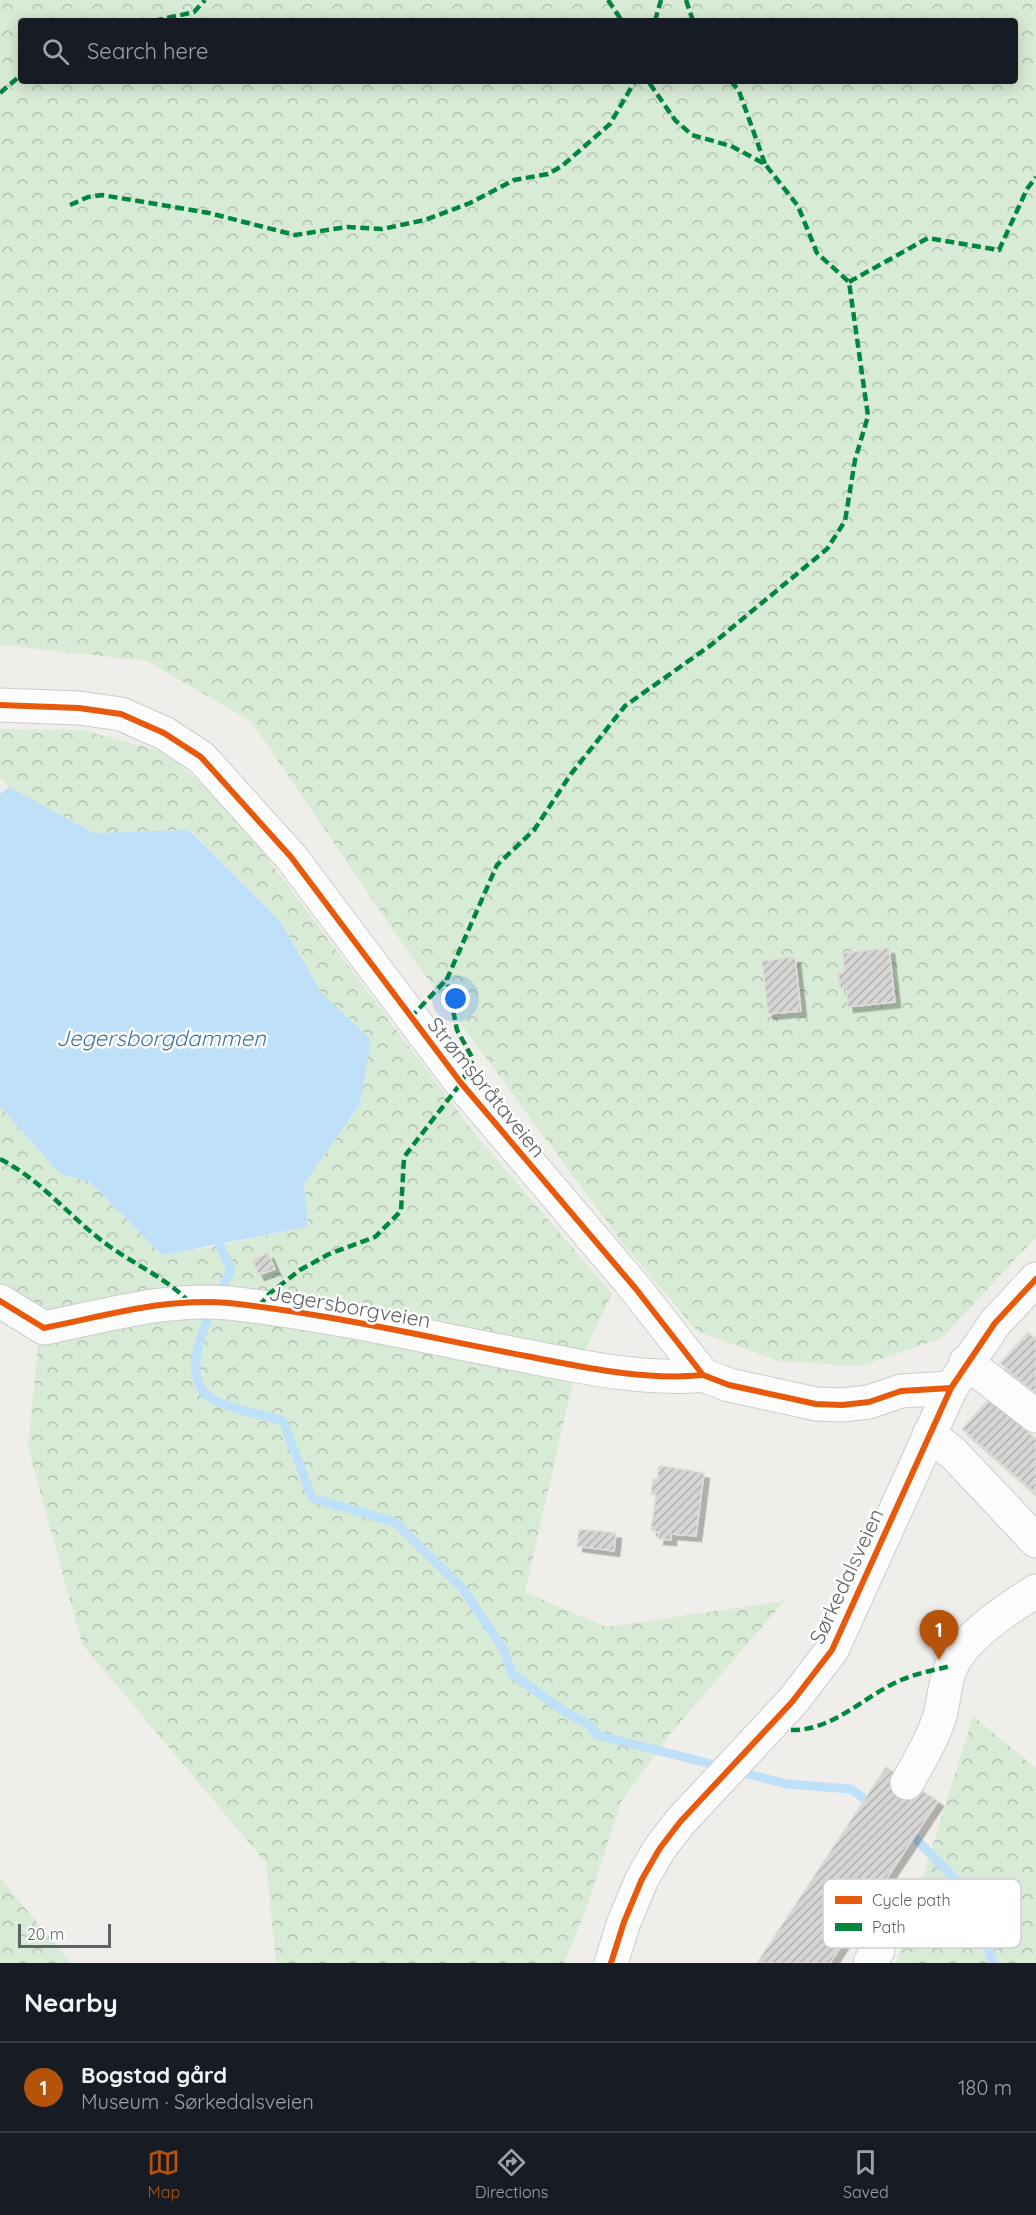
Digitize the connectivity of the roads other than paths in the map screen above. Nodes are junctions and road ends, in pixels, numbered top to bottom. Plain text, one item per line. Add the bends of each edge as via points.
1 (0, 705) edge
2 (1036, 1279) edge
3 (0, 1301) edge
4 (958, 1375) junction
5 (703, 1376) junction
6 (1036, 1416) edge
7 (929, 1434) junction
8 (1036, 1540) edge
9 (1036, 1591) edge
10 (907, 1783) dead end
11 (610, 1963) edge

1 - 5 street, Strømsbråtaveien via 121,714 164,733 201,757 291,857 454,1074 636,1289
2 - 4 street, Sørkedalsveien via 995,1323
3 - 5 street, Jegersborgveien via 44,1328 167,1303 215,1301 402,1330 560,1362 656,1376
4 - 5 street via 869,1402 842,1405 816,1404
4 - 6 street
4 - 7 street, Sørkedalsveien
7 - 8 street via 954,1454
7 - 11 street, Sørkedalsveien via 832,1650 792,1702 680,1822 651,1864
9 - 10 street via 975,1636 951,1666 940,1714

